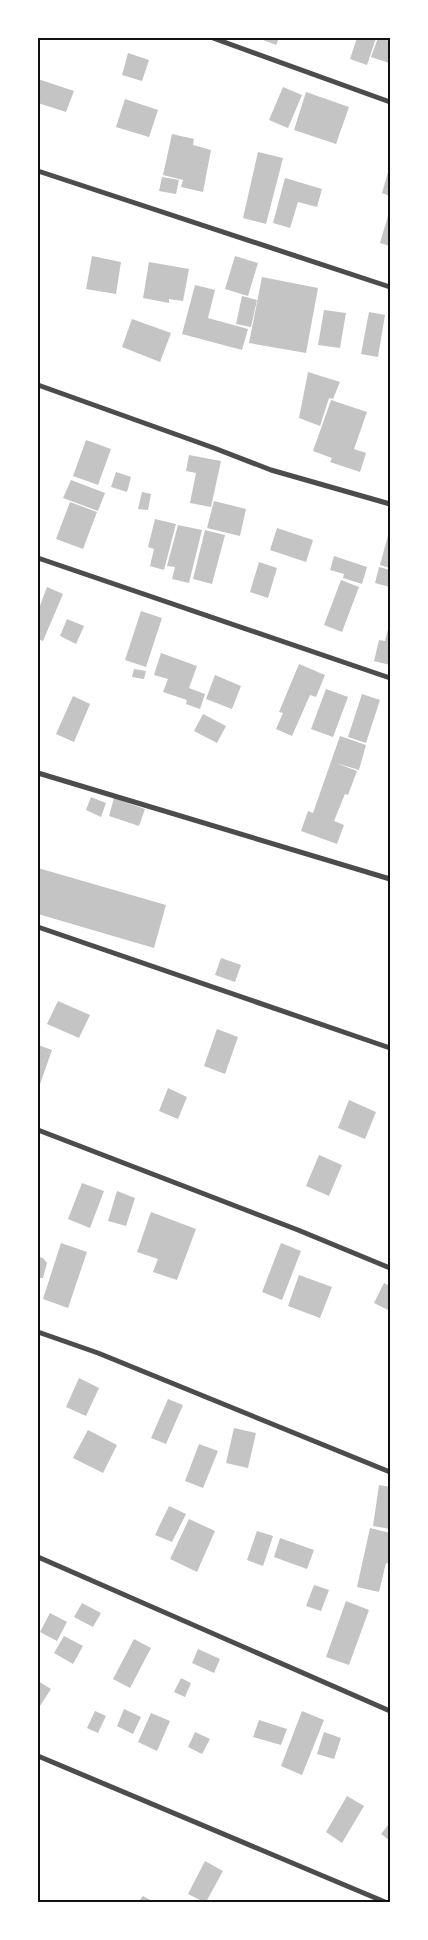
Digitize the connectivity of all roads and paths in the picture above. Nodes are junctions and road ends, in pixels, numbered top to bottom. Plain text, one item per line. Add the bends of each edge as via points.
1 (213, 38) edge
2 (390, 102) edge
3 (38, 171) edge
4 (390, 287) edge
5 (38, 384) edge
6 (390, 504) edge
7 (38, 558) edge
8 (390, 678) edge
9 (38, 773) edge
10 (390, 878) edge
11 (38, 927) edge
12 (390, 1048) edge
13 (38, 1130) edge
14 (390, 1268) edge
15 (38, 1332) edge
16 (390, 1472) edge
17 (38, 1557) edge
18 (390, 1711) edge
19 (38, 1756) edge
20 (385, 1902) edge

1 - 2 street
3 - 4 street
5 - 6 street via 271,470
7 - 8 street
9 - 10 street
11 - 12 street
13 - 14 street
15 - 16 street via 98,1353
17 - 18 street
19 - 20 street

